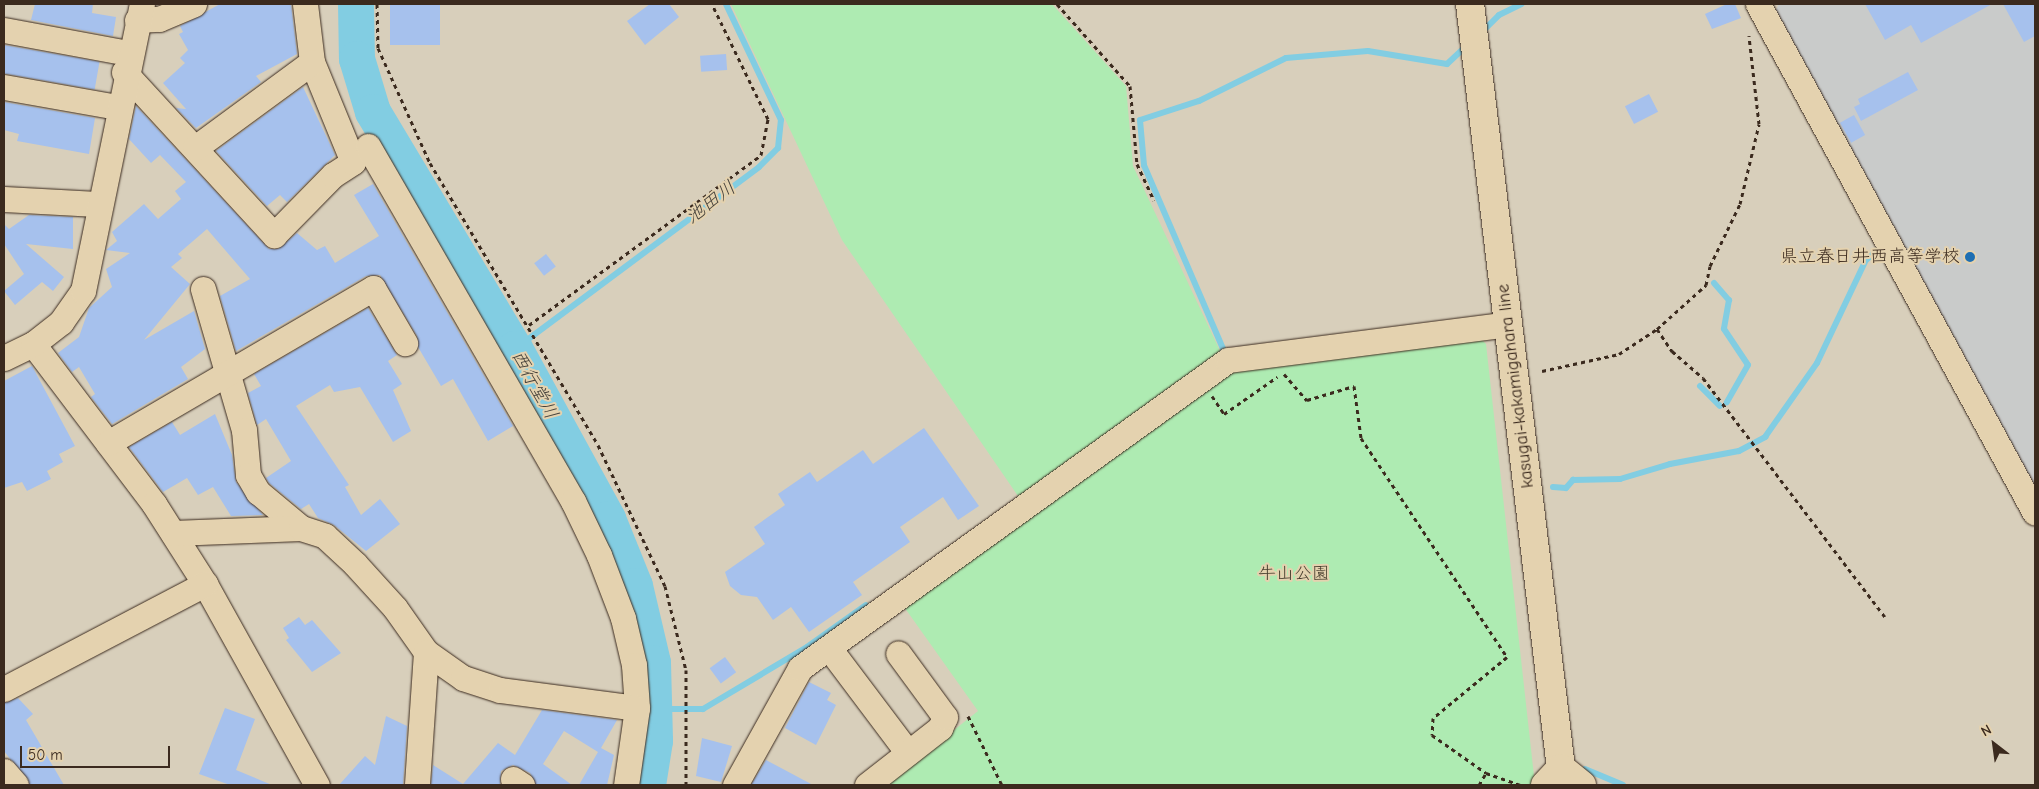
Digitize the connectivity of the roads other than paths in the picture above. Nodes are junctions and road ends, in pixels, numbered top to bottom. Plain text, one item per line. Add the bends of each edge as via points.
1 (194, 4) edge
2 (305, 4) edge
3 (1470, 4) edge
4 (1755, 9) edge
5 (140, 12) edge
6 (4, 30) edge
7 (312, 62) junction
8 (126, 63) junction
9 (4, 86) edge
10 (117, 107) junction
11 (368, 146) dead end
12 (195, 148) junction
13 (4, 199) edge
14 (97, 204) junction
15 (202, 289) dead end
16 (1508, 324) junction
17 (405, 343) dead end
18 (33, 344) junction
19 (4, 358) edge
20 (229, 373) junction
21 (108, 443) junction
22 (2035, 513) edge
23 (301, 528) junction
24 (173, 533) junction
25 (205, 584) junction
26 (829, 648) junction
27 (426, 652) junction
28 (898, 653) dead end
29 (4, 689) edge
30 (637, 708) junction
31 (908, 752) junction
32 (1553, 776) edge
33 (316, 785) edge
34 (416, 785) edge
35 (626, 785) edge
36 (736, 785) edge
37 (867, 785) edge
38 (1582, 785) edge

1 - 5 street via 158,19
2 - 7 street
3 - 16 main road, kasugai-kakamigahara line
4 - 22 street
5 - 8 street
6 - 8 street
7 - 12 street
7 - 12 street via 353,162 333,175 274,235
8 - 10 street
8 - 12 street
9 - 10 street
10 - 14 street
11 - 30 street via 573,501 600,555 623,618
13 - 14 street
14 - 18 street via 83,291 61,322
15 - 20 street
16 - 26 street via 1228,360
16 - 32 main road, kasugai-kakamigahara line
17 - 20 street via 373,288
18 - 19 street
18 - 21 street
20 - 21 street
20 - 23 street via 249,450 248,475 258,492
21 - 24 street
23 - 24 street
23 - 27 street via 325,536 355,564 395,608
24 - 25 street
25 - 29 street
25 - 33 street
26 - 31 street
26 - 36 street via 800,668
27 - 30 street via 463,678 500,690
27 - 34 street
28 - 31 street via 945,717 940,728
30 - 35 street
31 - 37 street
32 - 38 main road

